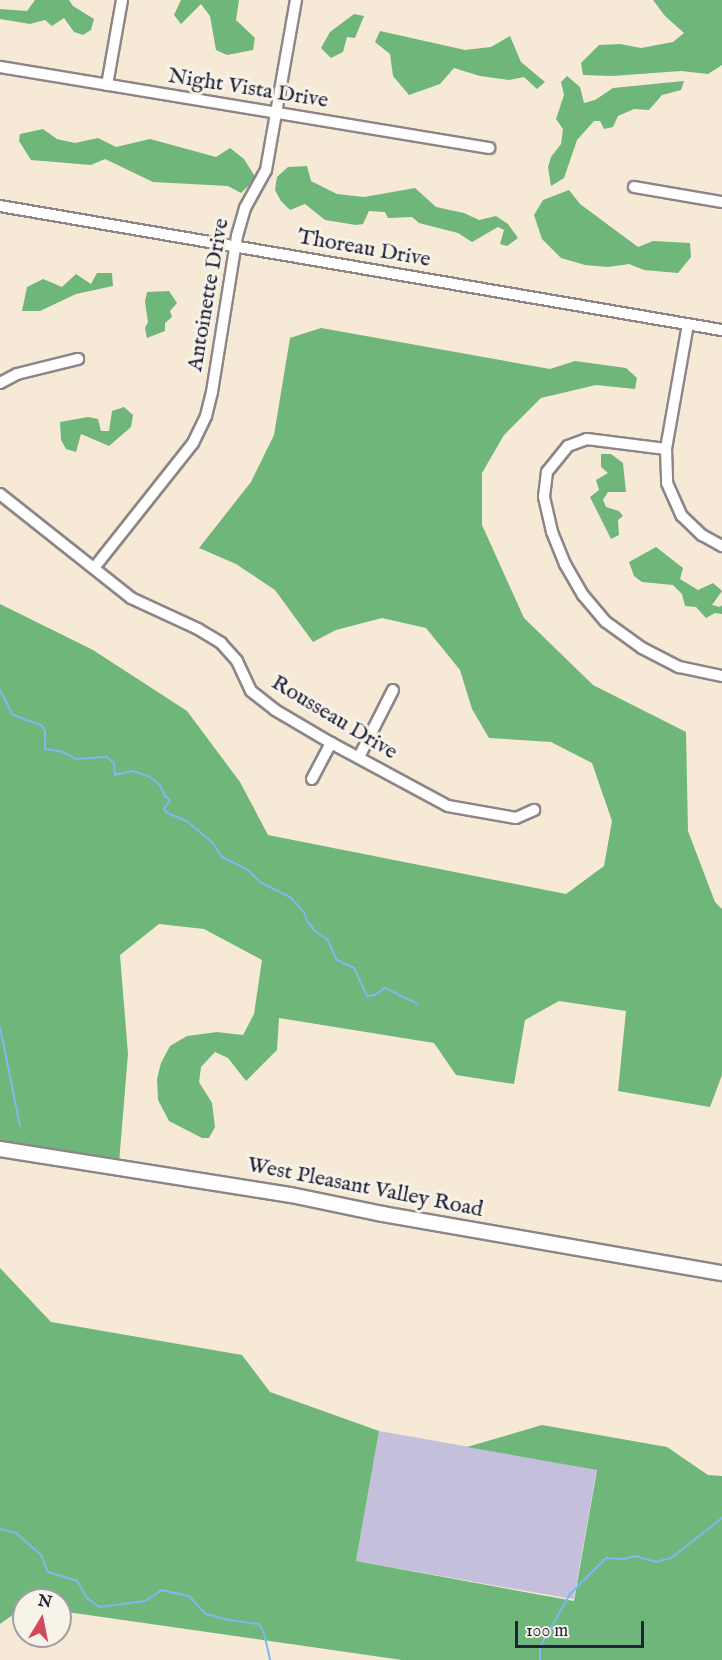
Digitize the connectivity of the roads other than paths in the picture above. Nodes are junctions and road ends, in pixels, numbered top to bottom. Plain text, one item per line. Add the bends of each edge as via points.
1 (122, 0) edge
2 (296, 0) edge
3 (0, 67) edge
4 (107, 85) junction
5 (276, 113) junction
6 (489, 148) dead end
7 (634, 187) dead end
8 (722, 202) edge
9 (0, 206) edge
10 (235, 247) junction
11 (688, 324) junction
12 (722, 330) edge
13 (78, 359) dead end
14 (0, 383) edge
15 (666, 449) junction
16 (0, 494) edge
17 (722, 546) edge
18 (94, 568) junction
19 (722, 676) edge
20 (393, 690) dead end
21 (331, 743) junction
22 (359, 757) junction
23 (312, 779) dead end
24 (534, 810) dead end
25 (0, 1149) edge
26 (722, 1273) edge

1 - 4 street
2 - 5 street, Antoinette Drive
3 - 4 street, Night Vista Drive
4 - 5 street, Night Vista Drive
5 - 6 street, Night Vista Drive
5 - 10 street, Antoinette Drive via 266,170 245,208
7 - 8 street
9 - 10 street, Thoreau Drive
10 - 11 street, Thoreau Drive
10 - 18 street, Antoinette Drive via 206,416 193,443
11 - 12 street, Thoreau Drive
11 - 15 street
13 - 14 street via 17,374
15 - 17 street via 672,500 692,527
15 - 19 street via 587,439 568,446 548,472 544,497 552,532 583,595 606,622 642,648 679,667
16 - 18 street, Rousseau Drive
18 - 21 street, Rousseau Drive via 131,598 221,644 237,661 251,691
20 - 22 street
21 - 22 street, Rousseau Drive
21 - 23 street
22 - 24 street, Rousseau Drive via 448,806 516,818
25 - 26 main road, West Pleasant Valley Road via 291,1195

